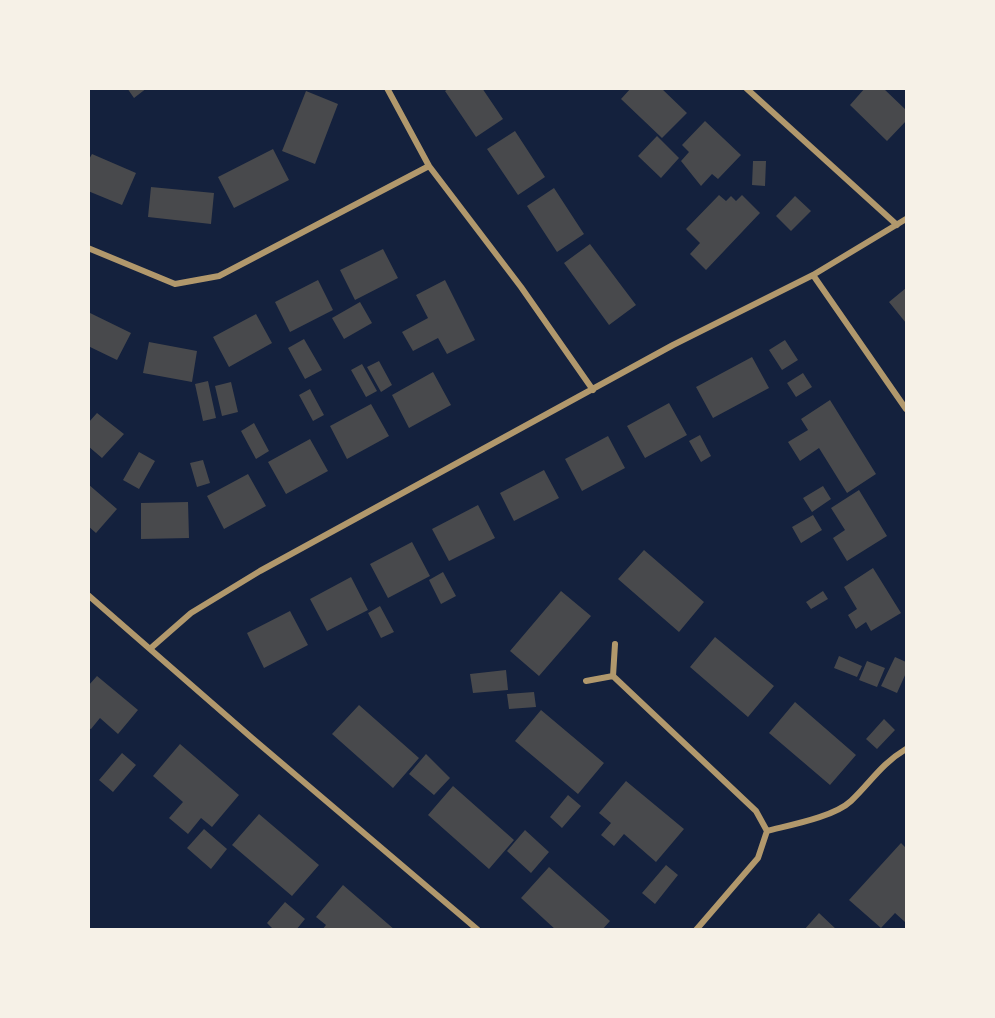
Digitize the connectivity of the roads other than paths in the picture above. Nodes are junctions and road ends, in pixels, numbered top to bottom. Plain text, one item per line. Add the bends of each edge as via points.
1 (387, 88) edge
2 (746, 88) edge
3 (429, 166) junction
4 (906, 219) edge
5 (897, 225) junction
6 (88, 248) edge
7 (813, 275) junction
8 (593, 390) junction
9 (906, 409) edge
10 (88, 595) edge
11 (615, 644) dead end
12 (152, 648) junction
13 (613, 676) junction
14 (586, 681) dead end
15 (906, 749) edge
16 (767, 831) junction
17 (478, 930) edge
18 (696, 930) edge

1 - 3 street
2 - 5 street
3 - 6 street via 219,276 175,284
3 - 8 street
4 - 5 street
5 - 7 street
7 - 8 street
7 - 9 street
8 - 12 street via 260,571 191,613
10 - 12 street
11 - 13 street
12 - 17 street
13 - 14 street
13 - 16 street via 756,811
15 - 16 street via 869,778 850,802
16 - 18 street via 758,858

